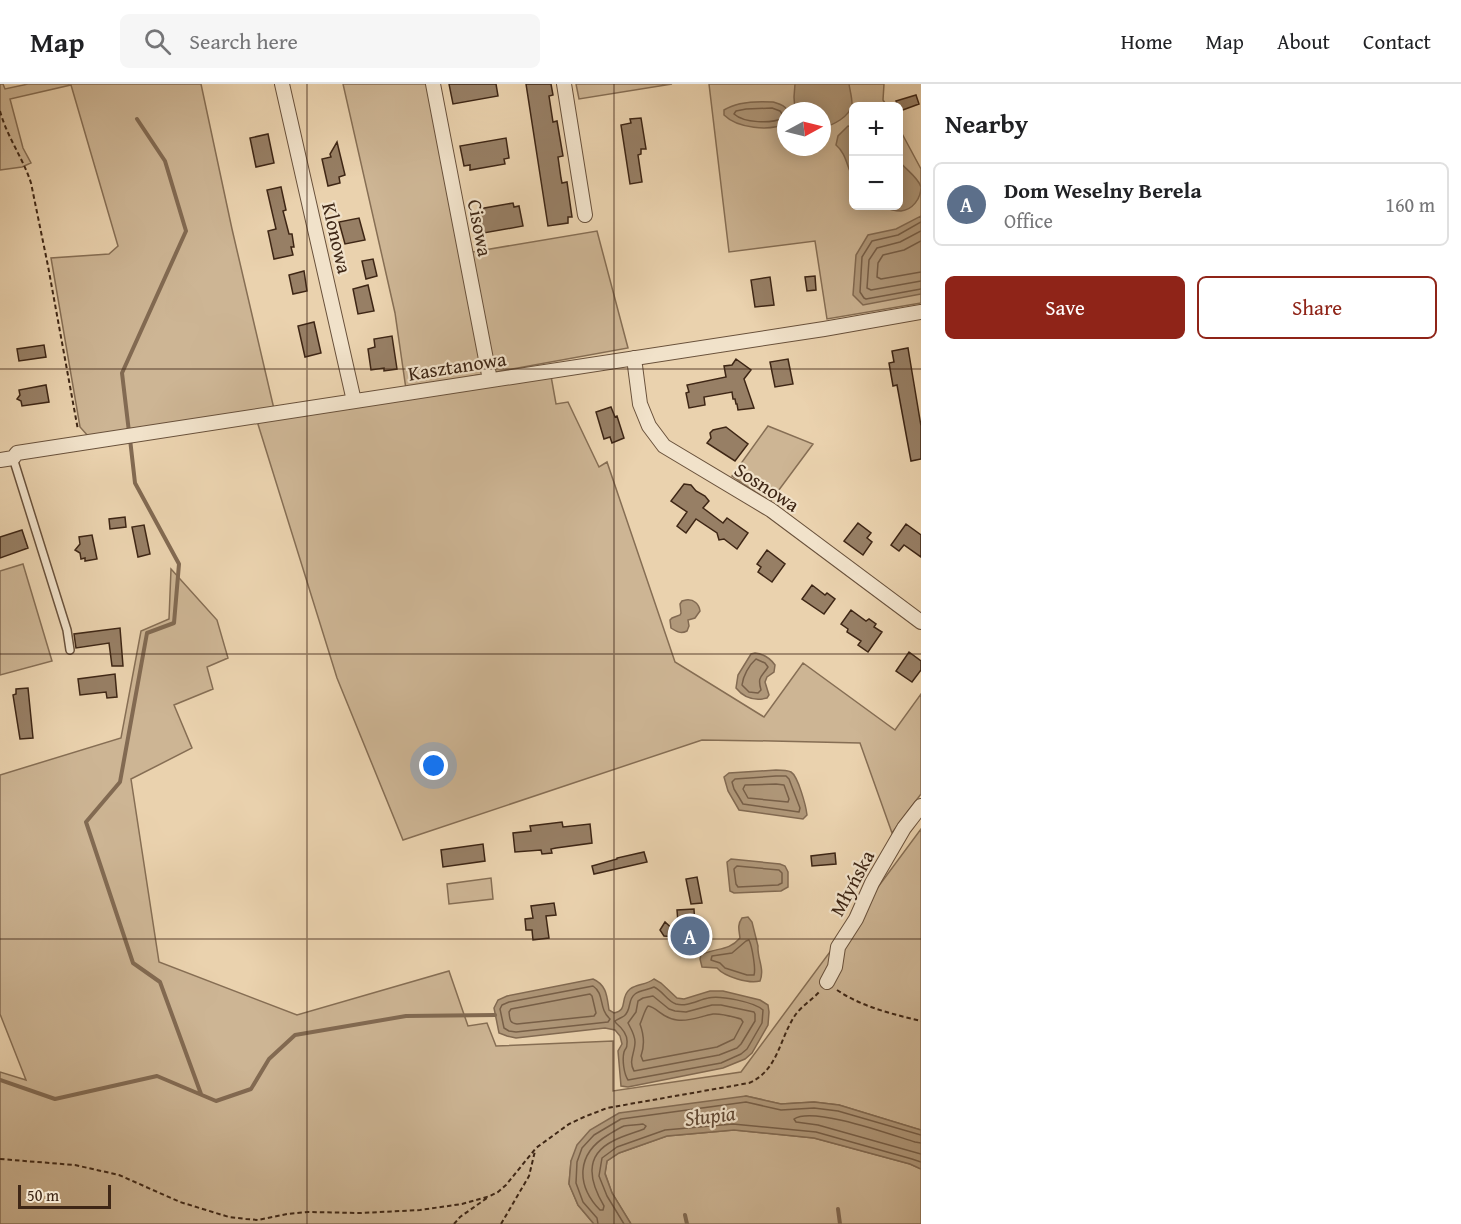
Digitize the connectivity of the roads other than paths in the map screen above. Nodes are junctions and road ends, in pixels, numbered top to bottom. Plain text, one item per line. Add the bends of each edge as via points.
1 (282, 84) edge
2 (433, 84) edge
3 (564, 84) edge
4 (585, 215) dead end
5 (921, 312) edge
6 (634, 358) junction
7 (490, 380) junction
8 (354, 401) junction
9 (6, 459) edge
10 (921, 622) edge
11 (70, 650) dead end
12 (921, 806) edge
13 (827, 982) road end

1 - 8 street, Klonowa
2 - 7 street, Cisowa
3 - 4 street
5 - 6 street, Kasztanowa
6 - 7 street, Kasztanowa
6 - 10 street, Sosnowa via 640,404 649,426 664,446 771,510
7 - 8 street, Kasztanowa
8 - 9 street, Kasztanowa via 17,453
9 - 11 lane via 67,630
12 - 13 street, Młyńska via 872,883 838,947 835,967

